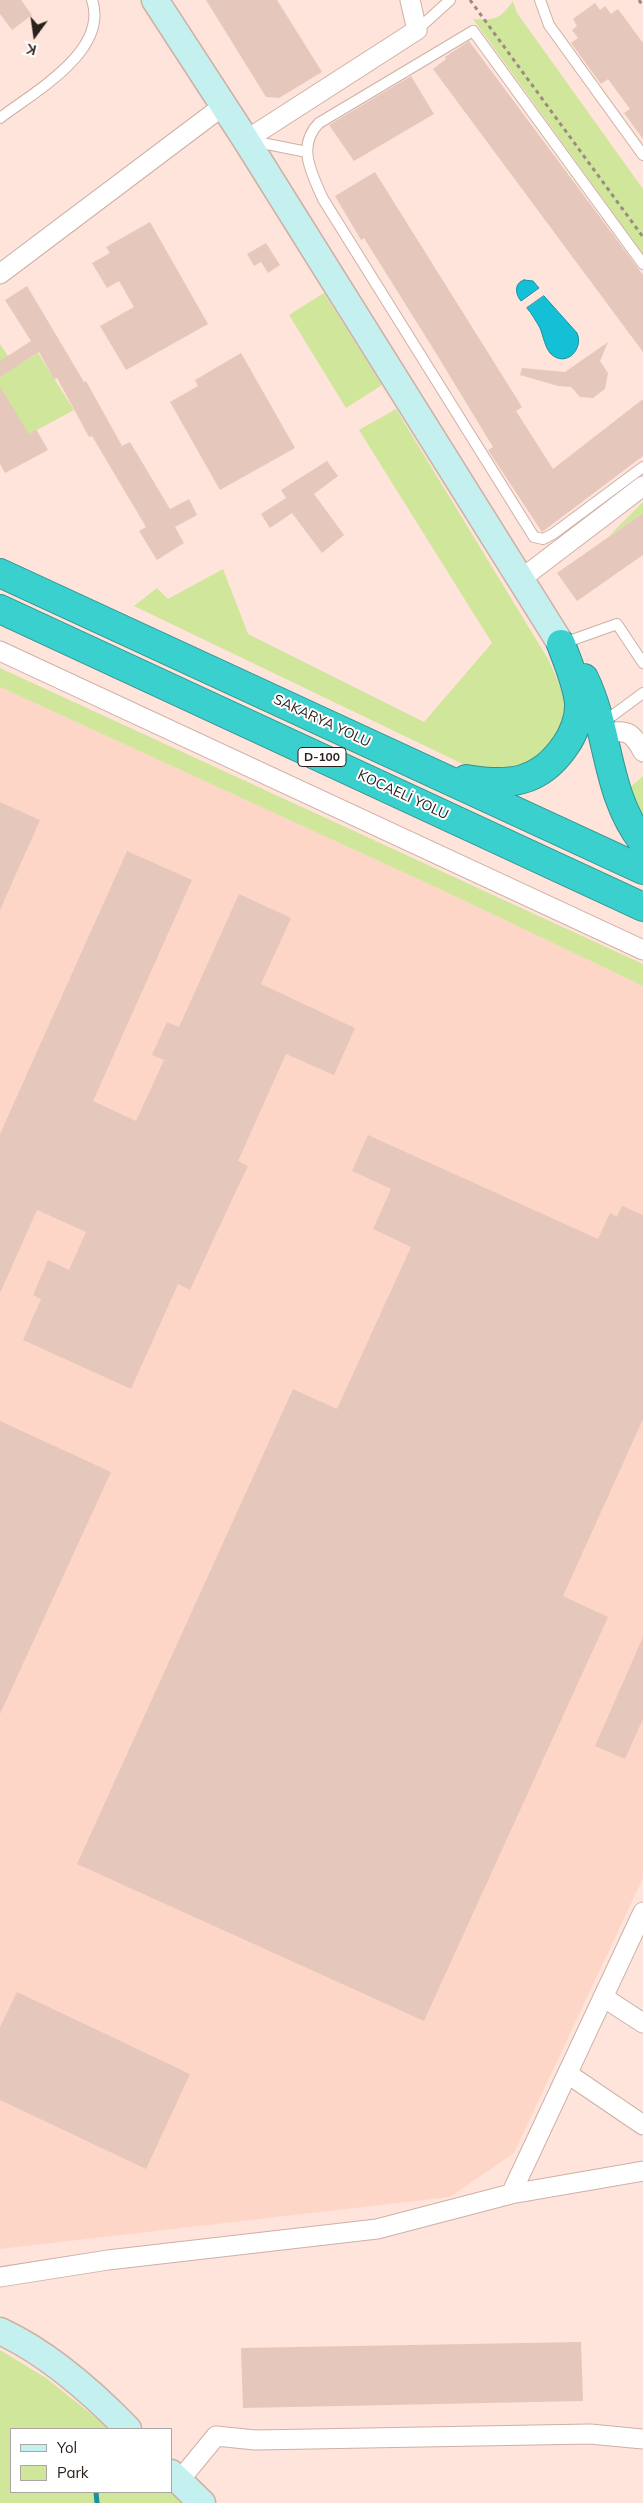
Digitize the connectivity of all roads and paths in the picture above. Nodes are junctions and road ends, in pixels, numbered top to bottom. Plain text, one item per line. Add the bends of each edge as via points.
1 (92, 0) edge
2 (155, 0) edge
3 (410, 0) edge
4 (450, 0) edge
5 (470, 0) edge
6 (540, 0) edge
7 (639, 0) edge
8 (643, 6) edge
9 (417, 30) junction
10 (223, 106) junction
11 (0, 118) edge
12 (246, 140) junction
13 (307, 152) junction
14 (643, 155) edge
15 (643, 237) edge
16 (643, 264) edge
17 (0, 274) edge
18 (643, 468) edge
19 (643, 486) edge
20 (0, 573) edge
21 (521, 579) junction
22 (0, 609) edge
23 (561, 644) junction
24 (0, 652) edge
25 (643, 663) edge
26 (643, 693) edge
27 (602, 729) junction
28 (643, 752) edge
29 (436, 773) junction
30 (643, 842) edge
31 (643, 870) edge
32 (643, 907) edge
33 (643, 950) edge
34 (641, 1923) edge
35 (603, 1997) junction
36 (643, 2023) edge
37 (568, 2074) junction
38 (643, 2125) edge
39 (643, 2172) edge
40 (510, 2194) junction
41 (0, 2277) edge
42 (0, 2332) edge
43 (127, 2428) edge
44 (643, 2439) edge
45 (175, 2477) edge
46 (202, 2503) edge

1 - 11 lane via 95,10 89,39 75,60
2 - 10 street
3 - 9 street
4 - 9 lane
5 - 15 path
6 - 14 lane via 549,25
7 - 8 path
9 - 12 street
10 - 12 street
10 - 17 street
12 - 13 lane
12 - 21 street
13 - 16 lane via 310,132 319,123 473,31
13 - 18 lane via 311,173 324,199 534,536 543,539 553,534
19 - 21 street
20 - 29 highway, SAKARYA YOLU / D-100
21 - 23 street
22 - 32 highway, KOCAELİ YOLU / D-100
23 - 25 lane via 617,624
23 - 27 highway via 578,666
23 - 29 highway via 577,692 579,709 570,739 559,755 535,775 518,781 485,782
24 - 33 street
26 - 27 lane
27 - 28 street via 628,732
27 - 30 highway via 622,809
29 - 31 highway, SAKARYA YOLU / D-100
34 - 35 street
35 - 36 street
35 - 37 street
37 - 38 street
37 - 40 street
39 - 40 street
40 - 41 street via 377,2229 108,2260
42 - 43 street via 36,2351
44 - 45 street via 590,2434 255,2440 216,2436
45 - 46 street

